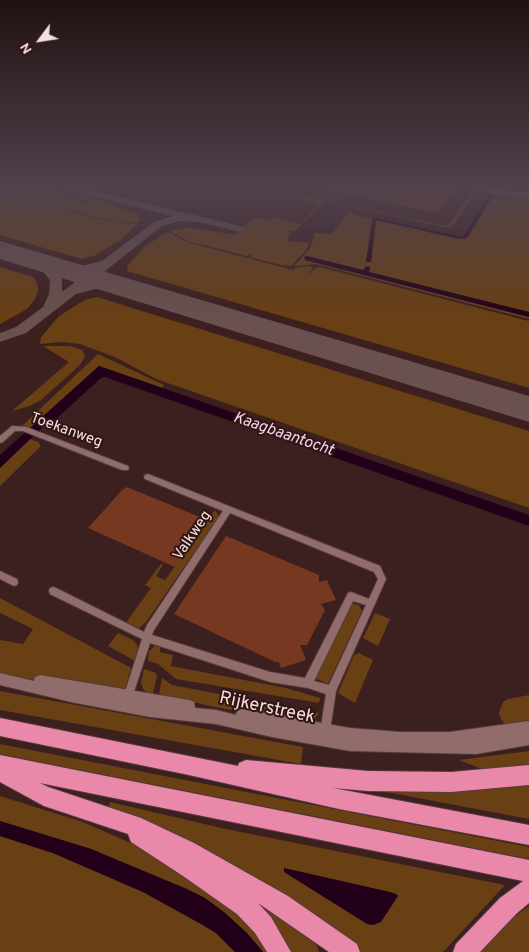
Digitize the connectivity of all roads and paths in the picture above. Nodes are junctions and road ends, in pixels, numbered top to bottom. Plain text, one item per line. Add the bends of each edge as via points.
1 (0, 440) edge
2 (125, 468) dead end
3 (148, 477) dead end
4 (228, 510) junction
5 (0, 575) edge
6 (14, 582) dead end
7 (53, 591) dead end
8 (370, 603) junction
9 (146, 637) junction
10 (0, 674) edge
11 (0, 679) edge
12 (308, 683) junction
13 (331, 691) junction
14 (128, 701) junction
15 (0, 727) edge
16 (529, 728) edge
17 (325, 735) junction
18 (529, 738) edge
19 (0, 765) edge
20 (189, 765) junction
21 (0, 771) edge
22 (529, 775) edge
23 (108, 816) junction
24 (529, 835) edge
25 (529, 871) edge
26 (529, 889) edge
27 (280, 952) edge
28 (349, 952) edge
29 (464, 952) edge

1 - 2 street, Toekanweg via 14,428 24,429
3 - 4 street
4 - 8 street, Valkweg via 377,569 382,579
4 - 9 street, Valkweg via 159,612
5 - 6 street
7 - 9 street
8 - 12 street via 351,596
8 - 13 street
9 - 12 street via 270,677
9 - 14 street, Valkweg
10 - 14 street, Rijkerstreek
11 - 14 street, Rijkerstreek via 71,696
12 - 13 street
13 - 17 street
14 - 17 street, Rijkerstreek via 150,710 216,716 272,730
15 - 20 highway
16 - 17 street, Rijkerstreek via 450,739
17 - 18 street, Rijkerstreek via 366,745 476,746
19 - 25 highway
20 - 22 highway via 368,781 451,782
20 - 24 highway via 339,799
21 - 23 highway via 44,796
23 - 27 highway via 245,906 263,925
23 - 28 highway via 141,828 222,869
26 - 29 highway

